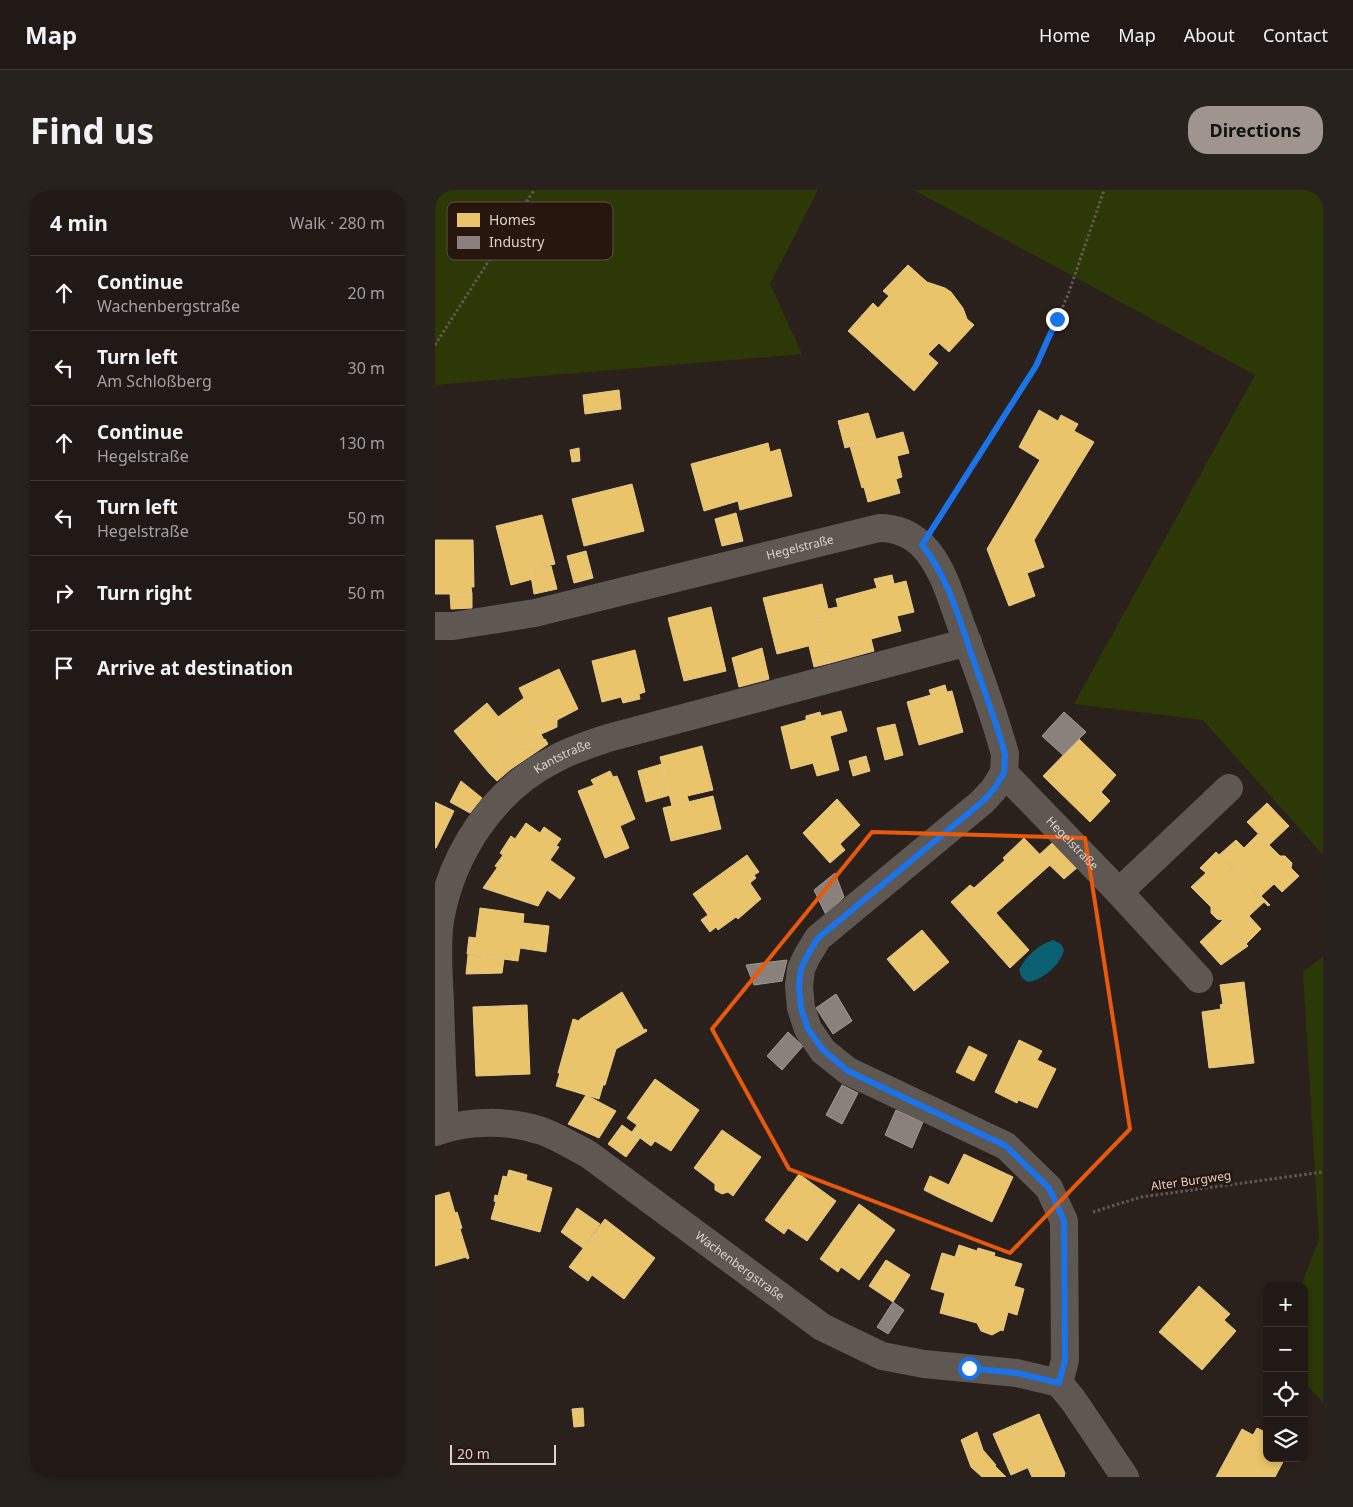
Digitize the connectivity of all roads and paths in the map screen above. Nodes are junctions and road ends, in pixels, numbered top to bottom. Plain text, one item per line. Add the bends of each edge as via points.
1 (534, 190) edge
2 (1104, 190) edge
3 (526, 202) edge
4 (489, 260) edge
5 (435, 345) edge
6 (922, 545) junction
7 (435, 626) edge
8 (968, 642) junction
9 (1004, 773) junction
10 (1229, 788) dead end
11 (1119, 892) junction
12 (1199, 979) dead end
13 (440, 1130) edge
14 (1323, 1172) edge
15 (1064, 1221) junction
16 (1059, 1383) junction
17 (1125, 1477) edge

1 - 3 path
2 - 6 path via 1068,295 1036,366
4 - 5 path
6 - 7 street, Hegelstraße via 891,528 879,528 535,613
6 - 8 street, Hegelstraße via 944,580
8 - 9 street, Hegelstraße via 1005,754
8 - 13 street, Kantstraße via 608,738 554,759 512,789 486,814 455,866 440,921
9 - 11 street, Hegelstraße
9 - 15 street via 982,802 818,938 801,969 801,1008 808,1029 823,1050 848,1071 1006,1146 1049,1188
10 - 11 street
11 - 12 street, Hegelstraße
13 - 16 street, Wachenbergstraße via 473,1123 509,1124 543,1131 571,1144 822,1327 882,1356 924,1364 1017,1373
14 - 15 path, Alter Burgweg via 1141,1197
15 - 16 street via 1065,1360
16 - 17 street

